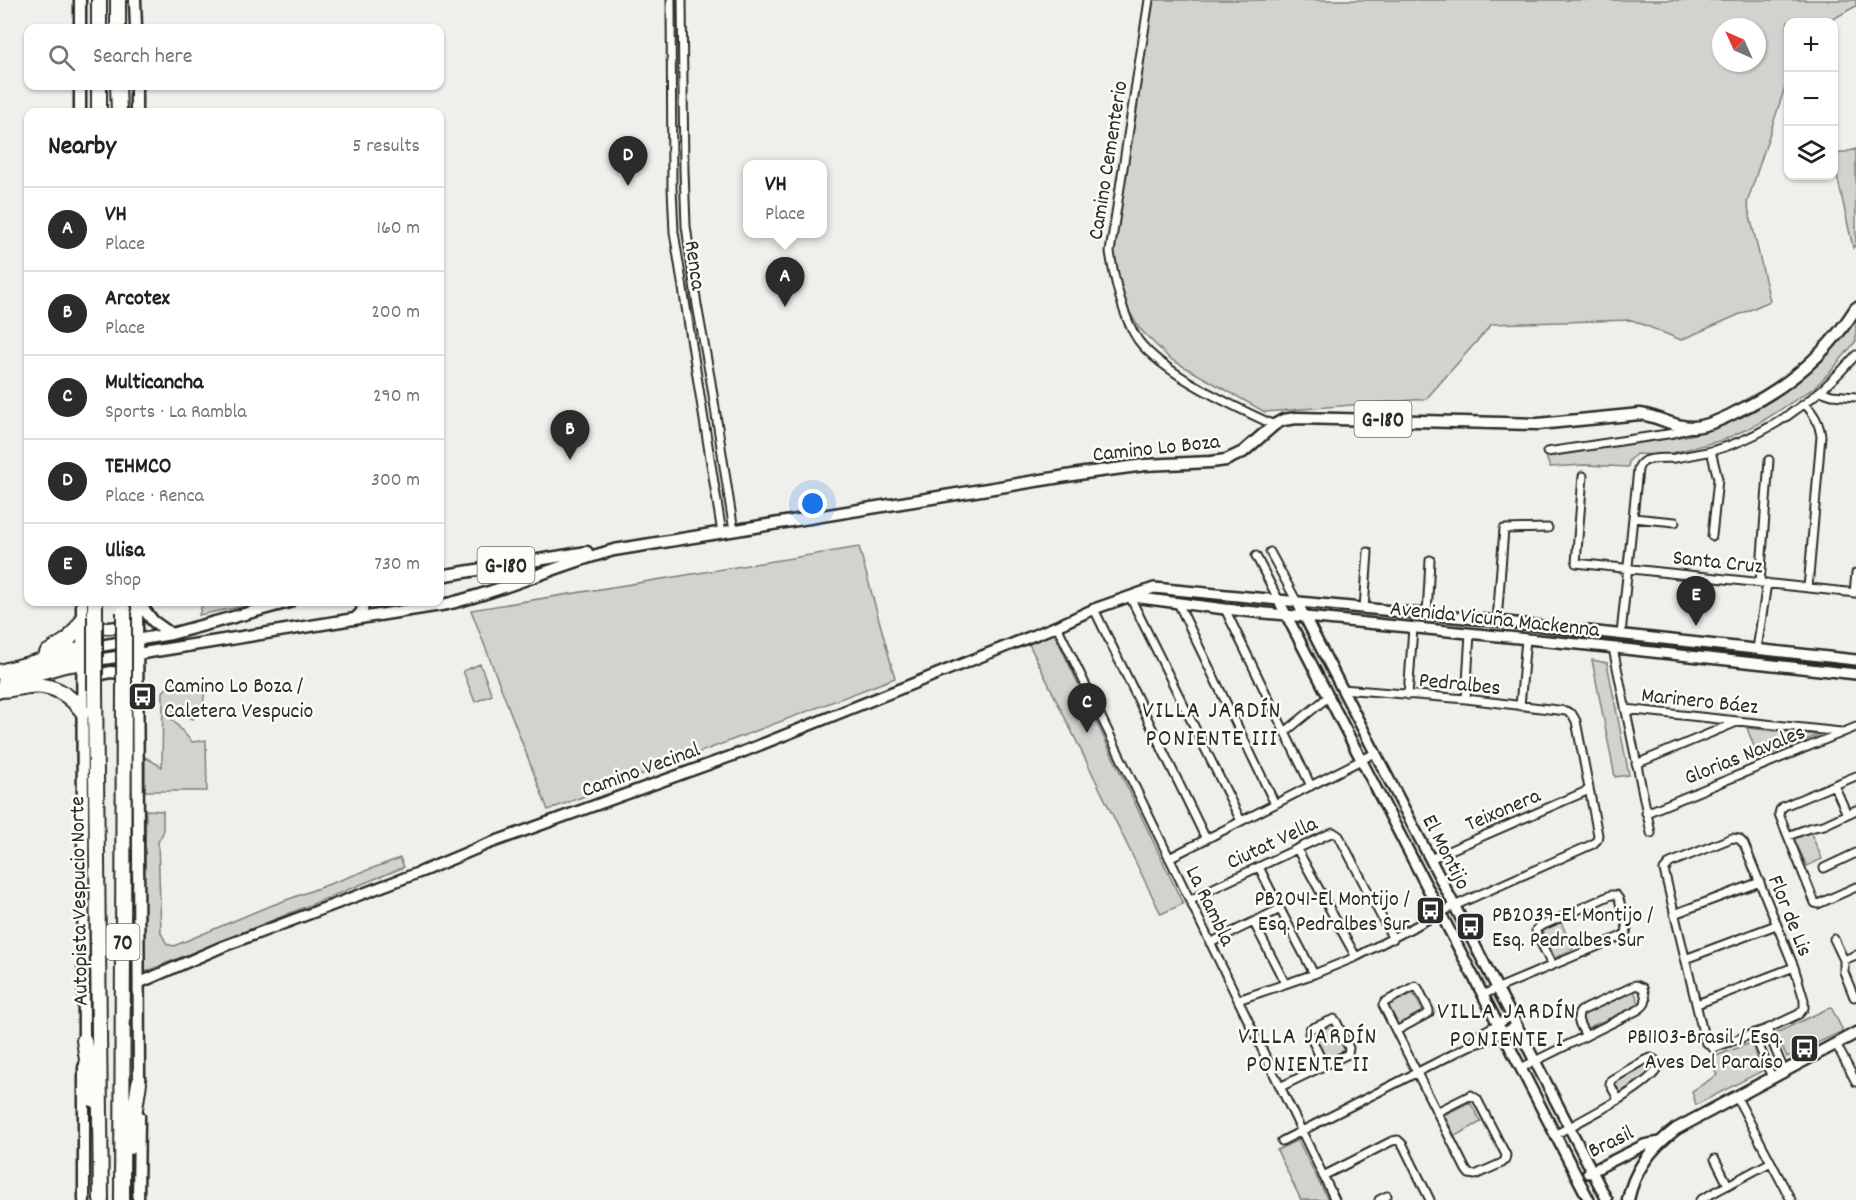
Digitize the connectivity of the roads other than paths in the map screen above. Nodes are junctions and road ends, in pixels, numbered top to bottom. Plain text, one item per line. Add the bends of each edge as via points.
1 (80, 0) edge
2 (99, 0) edge
3 (118, 0) edge
4 (135, 0) edge
5 (671, 0) edge
6 (682, 0) edge
7 (1149, 0) edge
8 (80, 24) edge
9 (99, 24) edge
10 (118, 24) edge
11 (136, 24) edge
12 (80, 90) edge
13 (99, 90) edge
14 (118, 90) edge
15 (136, 90) edge
16 (80, 108) edge
17 (99, 108) edge
18 (119, 108) edge
19 (136, 108) edge
20 (697, 305) junction
21 (685, 307) junction
22 (1856, 308) edge
23 (1856, 355) edge
24 (1820, 391) junction
25 (1856, 397) edge
26 (1805, 404) junction
27 (1274, 425) junction
28 (1693, 427) junction
29 (721, 448) junction
30 (710, 450) junction
31 (1711, 451) junction
32 (1547, 453) dead end
33 (1769, 460) dead end
34 (1583, 476) dead end
35 (1633, 518) junction
36 (1675, 522) dead end
37 (1548, 528) dead end
38 (728, 532) junction
39 (1712, 536) dead end
40 (614, 550) junction
41 (1270, 552) dead end
42 (1368, 552) dead end
43 (1256, 556) dead end
44 (1430, 560) dead end
45 (1628, 568) junction
46 (1856, 573) edge
47 (444, 575) edge
48 (1763, 583) junction
49 (1154, 588) joint
50 (1809, 588) junction
51 (1855, 593) edge
52 (1131, 597) junction
53 (1278, 599) junction
54 (1297, 602) junction
55 (444, 603) edge
56 (1178, 603) junction
57 (140, 606) edge
58 (274, 606) edge
59 (363, 606) edge
60 (427, 606) edge
61 (1094, 609) junction
62 (1225, 609) junction
63 (1364, 609) junction
64 (128, 610) edge
65 (91, 612) edge
66 (1286, 615) junction
67 (1427, 615) junction
68 (356, 618) junction
69 (1306, 618) junction
70 (1497, 621) junction
71 (1057, 626) junction
72 (1413, 628) junction
73 (1579, 629) junction
74 (1470, 633) junction
75 (171, 634) junction
76 (1621, 634) junction
77 (1496, 636) junction
78 (1526, 639) junction
79 (137, 640) junction
80 (1686, 642) junction
81 (1578, 644) junction
82 (1612, 648) junction
83 (1757, 649) junction
84 (137, 654) junction
85 (83, 655) junction
86 (1684, 656) junction
87 (1856, 660) edge
88 (23, 666) junction
89 (0, 672) edge
90 (1856, 674) edge
91 (137, 676) junction
92 (83, 681) junction
93 (0, 683) edge
94 (1342, 688) junction
95 (0, 690) edge
96 (1408, 695) junction
97 (1328, 697) junction
98 (1466, 699) junction
99 (1520, 706) junction
100 (1625, 709) junction
101 (83, 711) junction
102 (1740, 721) junction
103 (1856, 727) edge
104 (1285, 732) junction
105 (1844, 732) junction
106 (1375, 753) junction
107 (1361, 760) junction
108 (1636, 764) junction
109 (1856, 776) edge
110 (1834, 785) junction
111 (1311, 786) junction
112 (1589, 790) junction
113 (1275, 804) junction
114 (1856, 810) edge
115 (1646, 813) junction
116 (1847, 814) junction
117 (1241, 822) junction
118 (1651, 833) dead end
119 (1788, 836) junction
120 (1206, 840) junction
121 (1297, 849) junction
122 (1856, 853) edge
123 (1169, 858) junction
124 (1430, 859) junction
125 (1259, 867) junction
126 (1824, 868) dead end
127 (1760, 882) junction
128 (1856, 887) edge
129 (1190, 901) junction
130 (1454, 906) junction
131 (1280, 909) junction
132 (1440, 914) junction
133 (1674, 914) junction
134 (1254, 923) junction
135 (1776, 925) junction
136 (1393, 939) junction
137 (1834, 939) dead end
138 (1210, 943) junction
139 (1856, 955) edge
140 (1356, 957) junction
141 (1685, 959) junction
142 (1844, 960) junction
143 (1552, 965) junction
144 (1794, 967) junction
145 (1314, 974) junction
146 (139, 983) junction
147 (1285, 983) junction
148 (1497, 989) junction
149 (1482, 995) junction
150 (1854, 997) dead end
151 (1238, 1000) junction
152 (1697, 1004) junction
153 (1514, 1022) junction
154 (1500, 1029) junction
155 (1767, 1029) junction
156 (1396, 1031) junction
157 (1754, 1033) junction
158 (1856, 1034) edge
159 (1586, 1036) junction
160 (84, 1040) junction
161 (1836, 1044) junction
162 (1534, 1062) junction
163 (1324, 1065) junction
164 (1521, 1068) junction
165 (1784, 1071) junction
166 (1418, 1073) junction
167 (1772, 1078) junction
168 (1856, 1082) edge
169 (139, 1083) junction
170 (1280, 1087) junction
171 (1736, 1096) junction
172 (1618, 1099) junction
173 (1437, 1112) junction
174 (1568, 1127) junction
175 (1302, 1131) junction
176 (1555, 1135) junction
177 (1282, 1142) dead end
178 (1660, 1142) junction
179 (101, 1146) junction
180 (1715, 1159) dead end
181 (1771, 1162) junction
182 (1591, 1171) junction
183 (1323, 1176) junction
184 (1577, 1178) junction
185 (1728, 1185) junction
186 (1387, 1196) dead end
187 (122, 1198) edge
188 (84, 1200) edge
189 (101, 1200) edge
190 (138, 1200) edge
191 (1335, 1200) edge
192 (1379, 1200) edge
193 (1430, 1200) edge
194 (1589, 1200) edge
195 (1607, 1200) edge
196 (1628, 1200) edge
197 (1700, 1200) edge
198 (1791, 1200) edge

1 - 8 main road
2 - 9 highway
3 - 10 highway
4 - 11 main road
5 - 21 street, Renca via 673,218
6 - 20 street, Renca via 686,226
7 - 27 street, Camino Cementerio via 1110,252 1118,292 1138,339 1163,365
12 - 16 main road
13 - 17 highway
14 - 18 highway
15 - 19 main road
20 - 21 street
20 - 29 street, Renca
21 - 30 street, Renca
22 - 28 main road, Camino Lo Boza / G-180 via 1819,354 1781,387 1721,419
23 - 24 street
24 - 25 street
24 - 26 street
26 - 31 street via 1758,432
26 - 50 street via 1815,415 1821,436
27 - 28 main road, Camino Lo Boza / G-180 via 1297,418 1538,424 1640,414
27 - 38 main road, Camino Lo Boza / G-180 via 1243,452 1219,461 1104,470
28 - 32 street, Camino Lo Boza
29 - 30 street
29 - 38 street, Renca
30 - 38 street, Renca
31 - 35 street via 1643,462 1638,469
31 - 39 street via 1718,483
33 - 48 street
34 - 45 street, Santa Cruz via 1576,563
35 - 36 street
35 - 45 street
37 - 70 street via 1504,530
38 - 40 main road, Camino Lo Boza / G-180
40 - 47 main road, Camino Lo Boza / G-180
40 - 55 main road, Camino Lo Boza / G-180 via 495,591
41 - 54 street, El Montijo
42 - 63 street
43 - 53 street, El Montijo
44 - 67 street
45 - 48 street, Santa Cruz
45 - 76 street
46 - 51 street
48 - 50 street, Santa Cruz
48 - 83 street
49 - 52 street, Camino Vecinal
49 - 53 street, Avenida Vicuña Mackenna
50 - 51 street, Santa Cruz
52 - 56 street, Avenida Vicuña Mackenna
52 - 61 street, Camino Vecinal
52 - 117 street
53 - 54 street, Avenida Vicuña Mackenna
53 - 66 street, El Montijo
54 - 63 street, Avenida Vicuña Mackenna
54 - 69 street, El Montijo
56 - 62 street, Avenida Vicuña Mackenna
56 - 113 street
57 - 75 main road
58 - 75 main road, G-180
59 - 68 main road
60 - 68 main road, Camino Lo Boza / G-180
61 - 71 street, Camino Vecinal
61 - 120 street
62 - 66 street, Avenida Vicuña Mackenna
62 - 104 street
63 - 67 street, Avenida Vicuña Mackenna
64 - 65 main road via 125,624 116,627 97,627
64 - 79 main road
64 - 187 highway, Autopista Vespucio Norte / 70, bridge via 124,687
65 - 85 main road
65 - 88 highway via 63,644
65 - 179 highway, Autopista Vespucio Norte / 70, bridge via 96,690
66 - 69 street, Avenida Vicuña Mackenna
66 - 97 street, El Montijo
67 - 70 street, Avenida Vicuña Mackenna
68 - 84 main road, Camino Lo Boza / G-180
69 - 72 street, Avenida Vicuña Mackenna
69 - 94 street, El Montijo
70 - 73 street, Avenida Vicuña Mackenna
70 - 77 street
71 - 123 street, La Rambla
71 - 146 street, Camino Vecinal via 751,748 224,946
72 - 74 street, Avenida Vicuña Mackenna
72 - 96 street
73 - 76 street, Avenida Vicuña Mackenna
73 - 81 street
74 - 77 street, Avenida Vicuña Mackenna
74 - 98 street
75 - 79 main road, G-180
76 - 80 street, Avenida Vicuña Mackenna
77 - 78 street, Avenida Vicuña Mackenna
78 - 81 street, Avenida Vicuña Mackenna
78 - 99 street
79 - 84 main road
79 - 85 main road, G-180
80 - 83 street, Avenida Vicuña Mackenna
80 - 86 street
81 - 82 street, Avenida Vicuña Mackenna
82 - 86 street, Avenida Vicuña Mackenna
82 - 100 street
83 - 87 street, Avenida Vicuña Mackenna
84 - 85 main road, Camino Lo Boza / G-180
84 - 91 main road
85 - 88 highway, G-180
85 - 92 main road
85 - 93 highway, G-180 via 70,663
86 - 90 street, Avenida Vicuña Mackenna
88 - 89 highway, G-180
91 - 92 main road via 110,672
91 - 146 main road
92 - 101 main road
94 - 96 street, Pedralbes
94 - 106 street, El Montijo
95 - 101 highway via 53,688 71,698
96 - 98 street, Pedralbes
97 - 104 street
97 - 107 street, El Montijo
98 - 99 street, Pedralbes
99 - 112 street, Pedralbes via 1572,714
100 - 102 street, Marinero Báez
100 - 108 street
101 - 160 main road
102 - 105 street, Marinero Báez
102 - 108 street
103 - 105 street, Glorias Navales
104 - 111 street
105 - 115 street, Glorias Navales
106 - 107 street
106 - 124 street, El Montijo
107 - 111 street
107 - 132 street, El Montijo
108 - 115 street
109 - 110 street
110 - 116 street
110 - 119 street via 1782,808 1779,814
111 - 113 street
112 - 124 street, Teixonera
112 - 130 street via 1598,835 1593,844
113 - 117 street
114 - 116 street
115 - 118 street
116 - 119 street
117 - 120 street
119 - 128 street via 1815,903
120 - 123 street
121 - 125 street, Ciutat Vella
121 - 136 street, Ciutat Vella via 1335,832
121 - 140 street
122 - 126 street
123 - 129 street, La Rambla
124 - 130 street, El Montijo
125 - 129 street, Ciutat Vella
125 - 131 street
127 - 133 street
127 - 133 street, Flor de Lis via 1744,844 1732,838 1665,867
127 - 135 street, Flor de Lis
129 - 138 street, La Rambla
130 - 132 street
130 - 148 street, El Montijo
131 - 134 street
131 - 145 street
132 - 136 street
132 - 149 street, El Montijo
133 - 141 street
134 - 138 street
134 - 147 street
135 - 141 street
135 - 144 street, Flor de Lis
136 - 140 street
137 - 142 street
138 - 151 street, La Rambla
139 - 142 street
140 - 145 street
141 - 152 street
142 - 150 street
143 - 143 street via 1536,930 1616,895 1626,933
143 - 148 street
144 - 152 street
144 - 155 street, Flor de Lis via 1804,1008
145 - 147 street
146 - 169 main road
147 - 151 street
148 - 149 street
148 - 153 street, El Montijo
149 - 154 street, El Montijo
151 - 170 street, La Rambla
152 - 157 street via 1705,1041 1710,1047
153 - 154 street
153 - 162 street, El Montijo
154 - 164 street, El Montijo
154 - 166 street via 1478,1035 1468,1046
155 - 157 street
155 - 165 street
156 - 156 street via 1384,1002 1415,987 1429,1013
156 - 166 street
157 - 167 street
158 - 161 main road, Brasil
159 - 159 street via 1646,1005 1643,988 1636,986 1581,1011 1578,1019
159 - 162 street
160 - 179 highway
160 - 188 main road
161 - 165 main road, Brasil
161 - 168 street
162 - 164 street
162 - 174 street, El Montijo
163 - 163 street via 1310,1029 1334,1019 1350,1051
163 - 170 street
164 - 176 street, El Montijo
165 - 167 main road, Brasil
166 - 173 street
166 - 175 street
167 - 171 main road, Brasil
169 - 187 highway
169 - 190 main road
170 - 175 street, La Rambla
171 - 178 main road, Brasil
171 - 181 street
172 - 172 street via 1653,1076 1658,1067 1655,1060 1645,1060 1611,1080
172 - 174 street
173 - 173 street via 1469,1174 1475,1175 1505,1160 1477,1099 1471,1095
174 - 176 street
174 - 182 street, El Montijo
175 - 177 street
175 - 183 street, La Rambla
176 - 184 street, El Montijo
178 - 182 street, Brasil via 1644,1145
178 - 196 main road, Brasil via 1638,1170
179 - 189 highway, Autopista Vespucio Norte / 70
180 - 185 street
181 - 185 street
181 - 198 street
182 - 184 street, Brasil
182 - 195 street, El Montijo
183 - 191 street, La Rambla
183 - 193 street via 1398,1140
184 - 194 street, El Montijo
185 - 197 street
186 - 192 street

